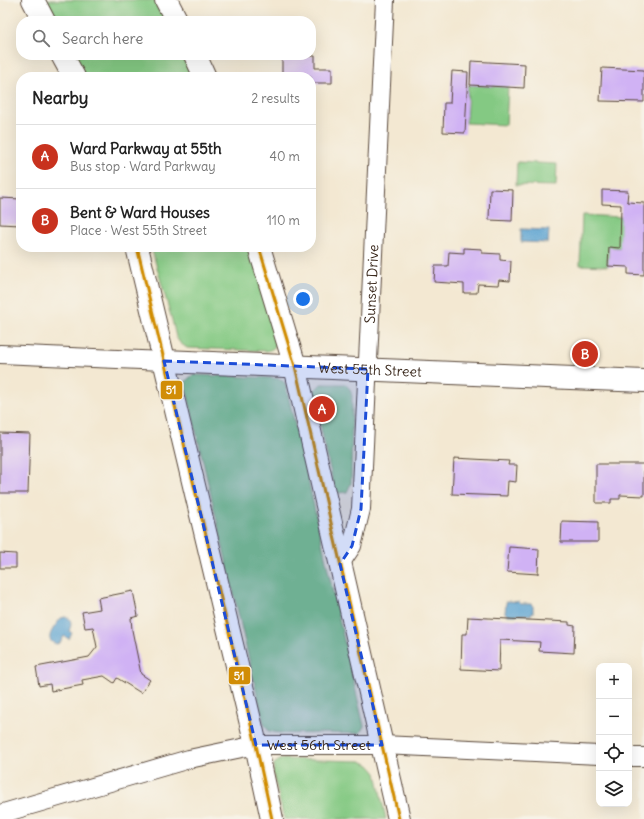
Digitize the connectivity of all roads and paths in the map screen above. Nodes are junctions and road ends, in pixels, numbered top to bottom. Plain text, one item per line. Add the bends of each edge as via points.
1 (33, 0) edge
2 (166, 0) edge
3 (385, 0) edge
4 (41, 16) edge
5 (174, 16) edge
6 (65, 60) edge
7 (197, 60) edge
8 (71, 72) edge
9 (203, 72) edge
10 (138, 252) edge
11 (261, 252) edge
12 (0, 354) edge
13 (164, 361) junction
14 (295, 366) junction
15 (368, 369) junction
16 (644, 381) edge
17 (340, 564) junction
18 (256, 745) junction
19 (382, 745) junction
20 (596, 755) edge
21 (632, 756) edge
22 (644, 757) edge
23 (0, 814) edge
24 (272, 819) edge
25 (399, 819) edge

1 - 4 main road
2 - 5 main road
3 - 15 street, Sunset Drive
6 - 8 main road
7 - 9 main road
10 - 13 main road
11 - 14 main road
12 - 13 street, West 55th Street
13 - 14 main road, West 55th Street
13 - 18 main road
14 - 15 main road, West 55th Street
14 - 17 main road
15 - 16 main road, West 55th Street
15 - 17 street, Sunset Drive via 361,509 352,546
17 - 19 main road
18 - 19 street, West 56th Street
18 - 23 street, West 56th Street via 189,760
18 - 24 main road
19 - 20 street, West 56th Street
19 - 25 main road
21 - 22 street

